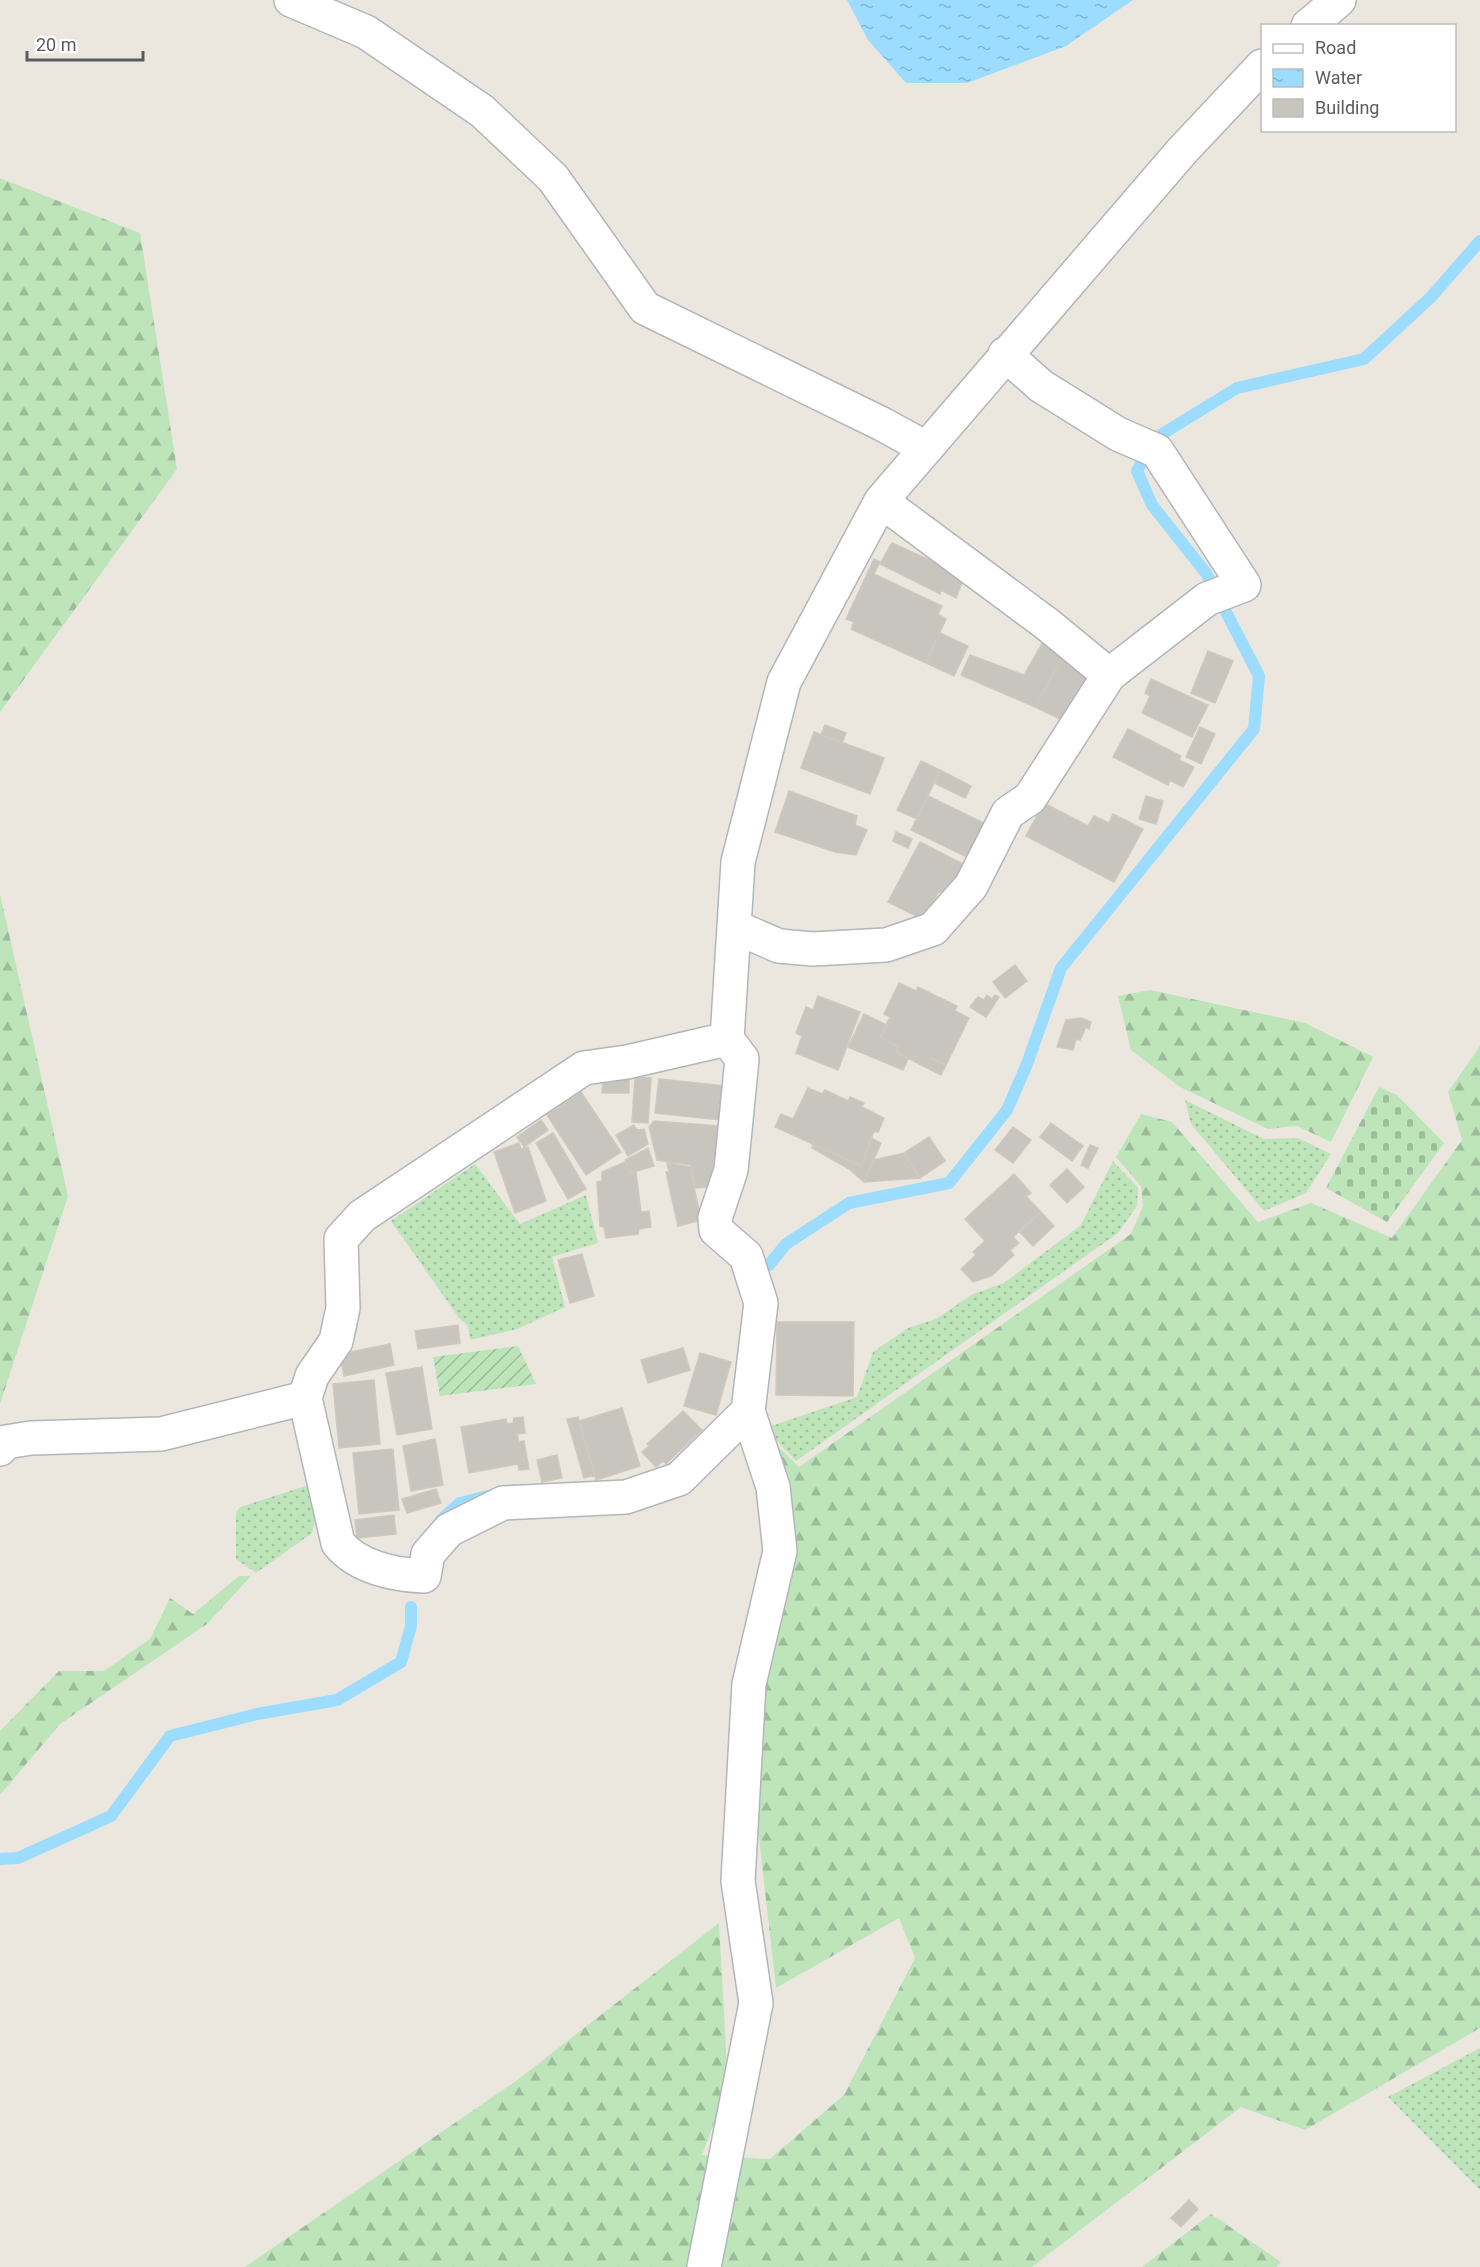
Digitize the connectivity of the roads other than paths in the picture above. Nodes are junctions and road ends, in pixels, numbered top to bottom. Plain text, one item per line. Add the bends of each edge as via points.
1 (291, 0) edge
2 (1339, 0) edge
3 (1310, 24) edge
4 (1261, 68) edge
5 (1005, 354) junction
6 (924, 447) junction
7 (881, 501) junction
8 (1109, 675) junction
9 (735, 930) junction
10 (728, 1039) junction
11 (305, 1398) junction
12 (748, 1412) junction
13 (0, 1449) edge
14 (704, 2267) edge

1 - 6 street via 366,32 482,111 553,178 645,308
2 - 3 street
4 - 5 street via 1182,151
5 - 6 street
5 - 8 street via 1041,386 1118,434 1157,451 1244,585 1207,599
6 - 7 street
7 - 8 street via 1038,617
7 - 9 street via 784,682 738,862
8 - 9 street via 1030,798 1008,813 971,886 933,929 886,945 813,949 779,946
9 - 10 street
10 - 11 street via 584,1068 362,1216 341,1239 343,1308 336,1341 312,1376
10 - 12 street via 742,1059 731,1170 715,1218 716,1230 746,1256 761,1303
11 - 12 street via 338,1543 347,1555 396,1575 424,1576 428,1554 449,1530 503,1503 626,1497 679,1479
11 - 13 street via 161,1434 31,1438 6,1442
12 - 14 street via 772,1487 780,1551 749,1684 738,1881 756,2003

